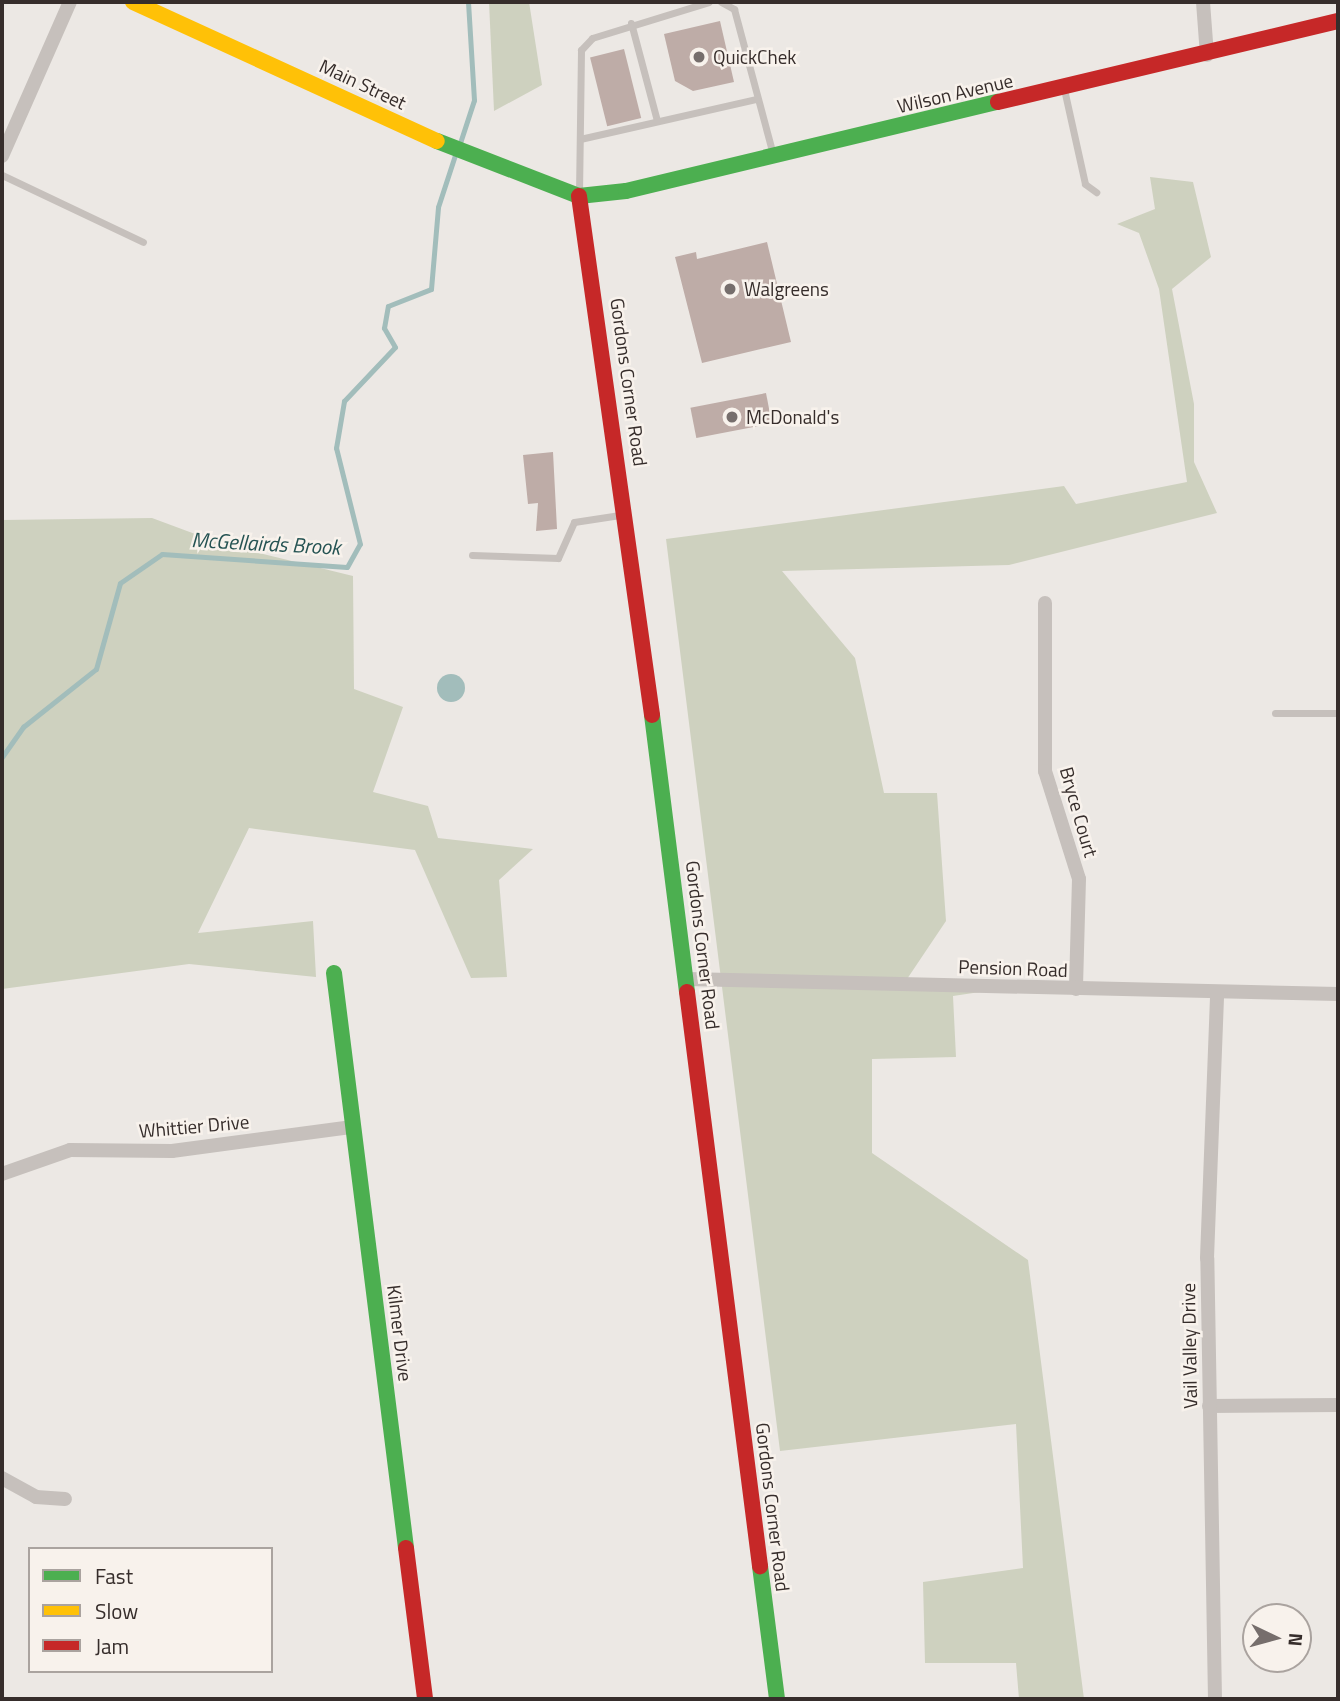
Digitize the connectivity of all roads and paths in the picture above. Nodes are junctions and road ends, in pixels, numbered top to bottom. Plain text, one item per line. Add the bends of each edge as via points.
1 (70, 2) edge
2 (133, 2) edge
3 (709, 2) edge
4 (721, 2) edge
5 (1203, 2) edge
6 (1338, 21) edge
7 (631, 23) junction
8 (1207, 55) junction
9 (1064, 89) junction
10 (756, 99) junction
11 (657, 121) junction
12 (580, 139) junction
13 (2, 156) edge
14 (773, 156) junction
15 (2, 175) edge
16 (1096, 192) dead end
17 (579, 196) junction
18 (142, 242) dead end
19 (627, 514) junction
20 (472, 555) dead end
21 (1045, 603) dead end
22 (1275, 713) dead end
23 (1338, 713) edge
24 (334, 973) dead end
25 (686, 979) junction
26 (1076, 989) junction
27 (1217, 992) junction
28 (1338, 994) edge
29 (352, 1128) junction
30 (2, 1174) edge
31 (1338, 1405) edge
32 (1209, 1406) junction
33 (2, 1478) edge
34 (65, 1499) dead end
35 (425, 1699) edge
36 (777, 1699) edge
37 (1215, 1699) edge

1 - 13 street
2 - 17 street, Main Street via 482,163
3 - 7 lane
4 - 10 lane via 734,9
5 - 8 street
6 - 8 street, Wilson Avenue
7 - 11 lane
7 - 12 lane via 592,38 582,50
8 - 9 street, Wilson Avenue
9 - 14 street, Wilson Avenue
9 - 16 lane via 1085,184
10 - 11 lane
10 - 14 lane
11 - 12 lane
12 - 17 lane
14 - 17 street, Wilson Avenue
15 - 18 lane
17 - 19 street, Gordons Corner Road
19 - 20 lane via 574,522 558,558
19 - 25 street, Gordons Corner Road
21 - 26 street, Bryce Court via 1045,771 1079,879
22 - 23 lane
24 - 29 street, Kilmer Drive
25 - 26 street, Pension Road
25 - 36 street, Gordons Corner Road
26 - 27 street, Pension Road
27 - 28 street, Pension Road
27 - 32 street, Vail Valley Drive via 1207,1258
29 - 30 street, Whittier Drive via 172,1151 70,1150
29 - 35 street, Kilmer Drive
31 - 32 street
32 - 37 street, Vail Valley Drive
33 - 34 street via 36,1497

